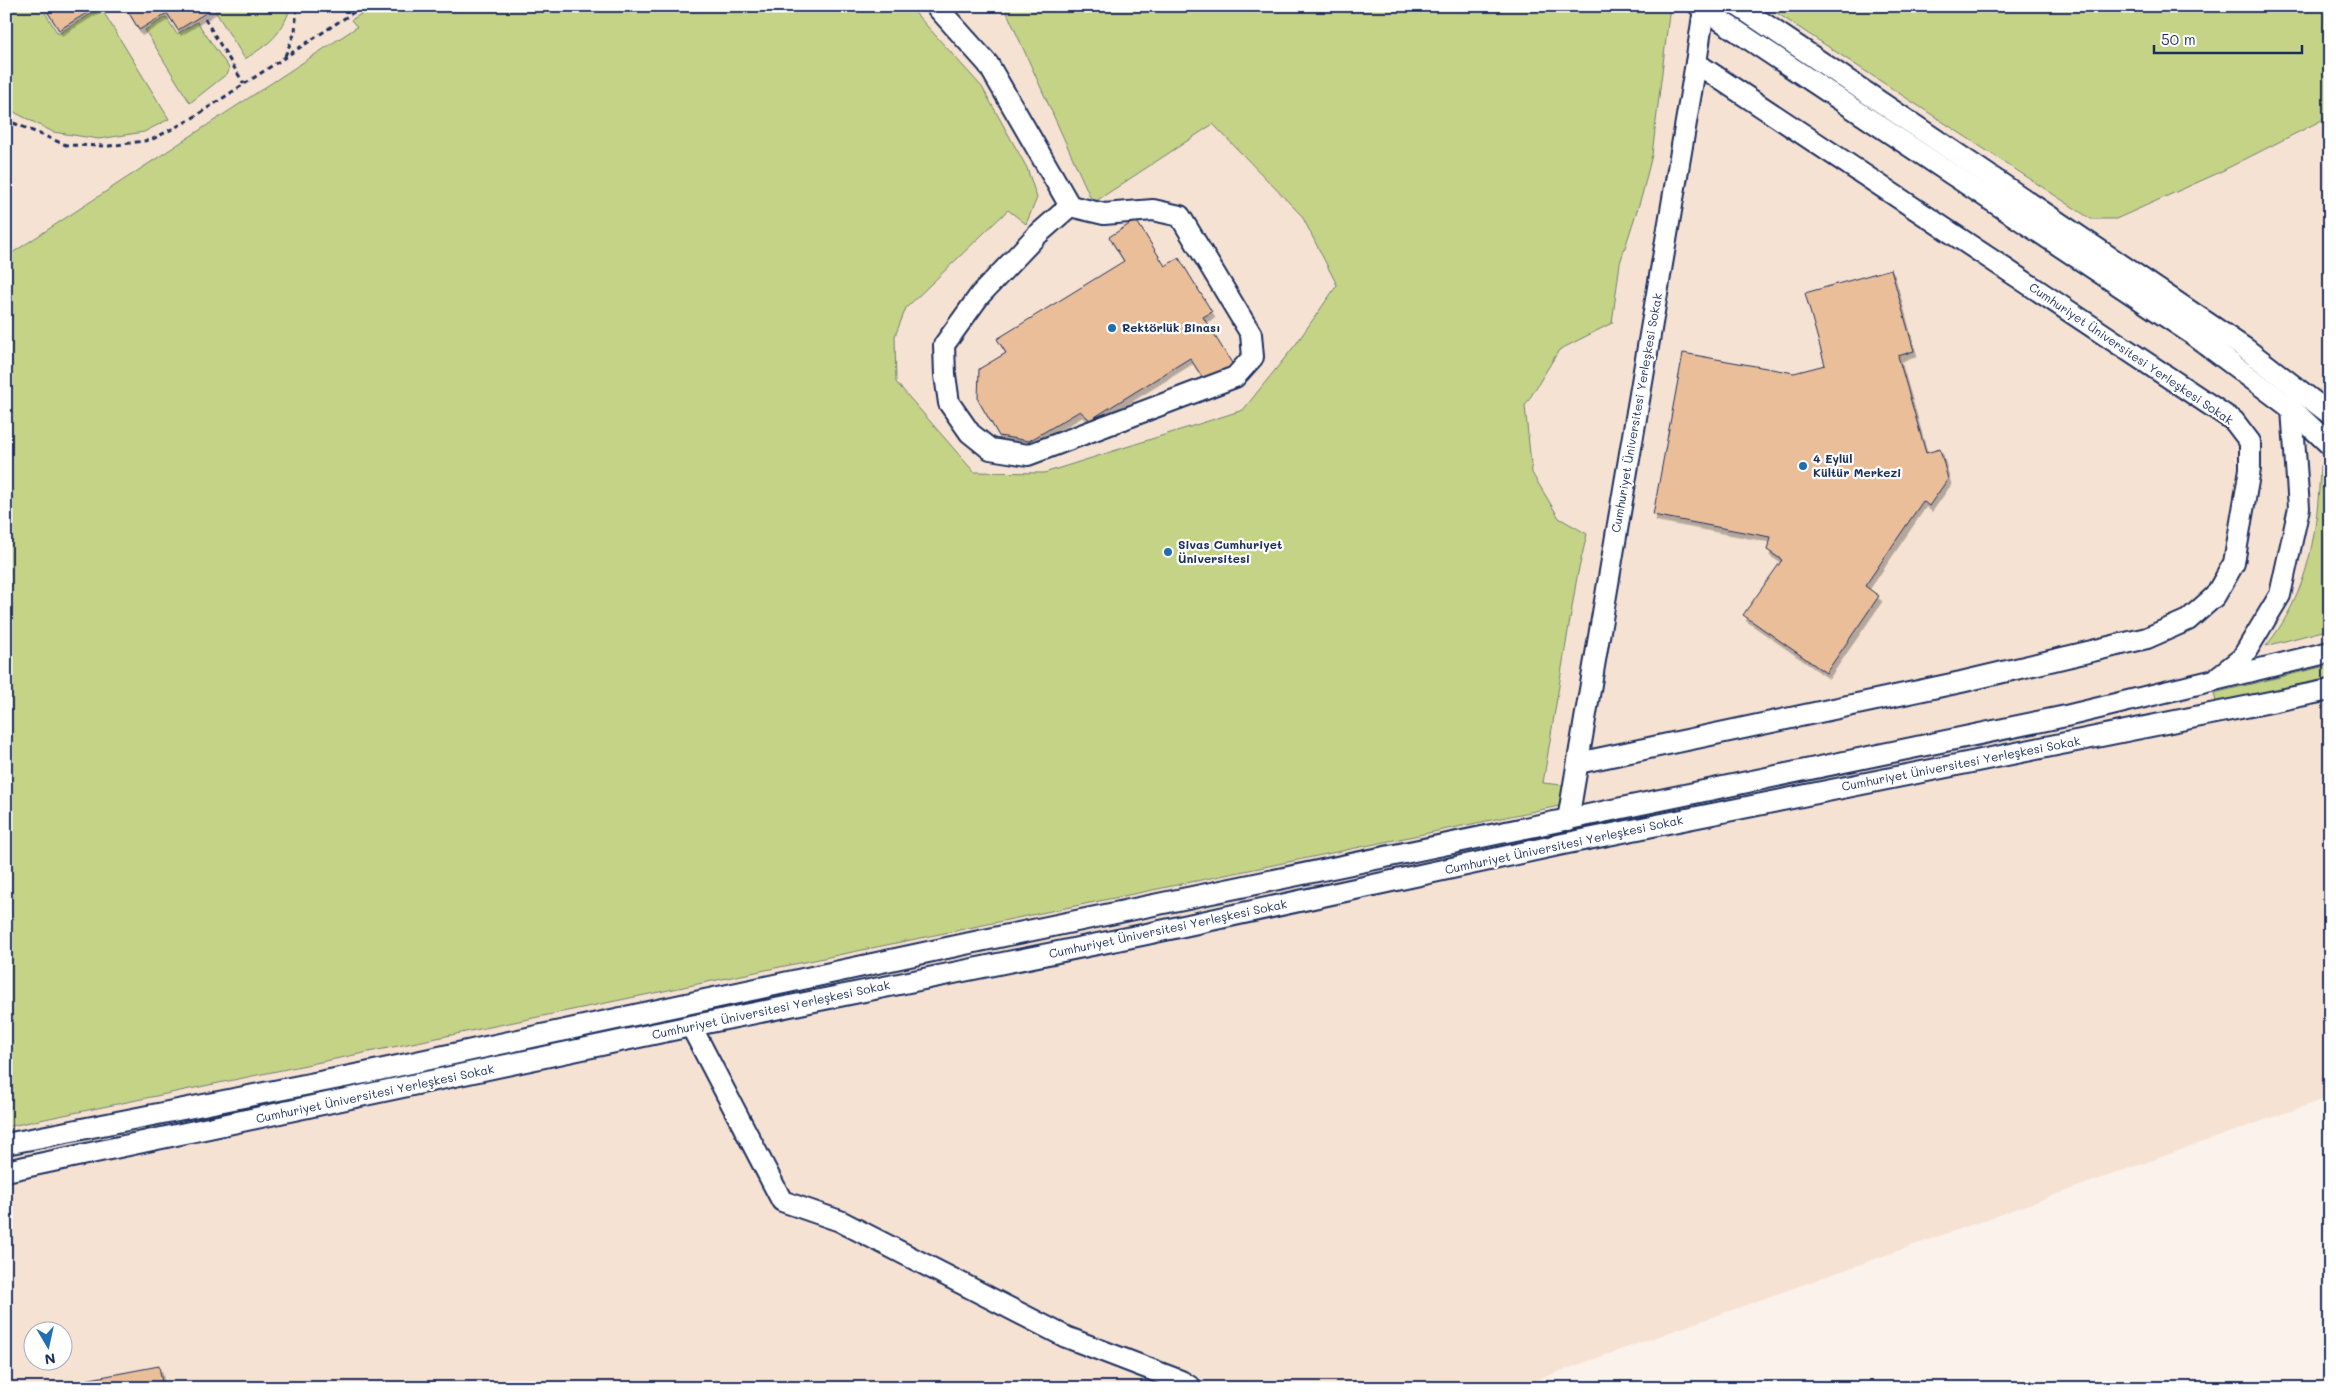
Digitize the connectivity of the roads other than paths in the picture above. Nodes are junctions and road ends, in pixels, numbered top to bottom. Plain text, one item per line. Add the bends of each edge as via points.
1 (936, 6) edge
2 (1738, 6) edge
3 (1701, 8) edge
4 (1696, 63) junction
5 (1070, 206) junction
6 (2292, 409) junction
7 (2330, 414) edge
8 (2330, 445) edge
9 (2330, 652) edge
10 (2212, 681) junction
11 (2330, 690) edge
12 (1578, 763) junction
13 (1568, 820) junction
14 (691, 1026) junction
15 (6, 1144) edge
16 (6, 1171) edge
17 (1192, 1388) edge

1 - 5 street via 988,64
2 - 7 street via 2246,349
3 - 4 street, Cumhuriyet Üniversitesi Yerleşkesi Sokak
3 - 6 street, Cumhuriyet Üniversitesi Yerleşkesi Sokak via 2089,264 2192,334
4 - 12 street, Cumhuriyet Üniversitesi Yerleşkesi Sokak
4 - 12 street, Cumhuriyet Üniversitesi Yerleşkesi Sokak via 2234,421 2250,442 2238,544 2234,563 2215,596 2188,620 2147,638 1961,682
5 - 5 street via 1036,236 980,296 944,345 949,404 970,433 990,449 1028,455 1235,377 1253,357 1251,334 1180,216 1153,210 1104,214
6 - 8 street, Cumhuriyet Üniversitesi Yerleşkesi Sokak
6 - 10 street, Cumhuriyet Üniversitesi Yerleşkesi Sokak via 2298,508 2280,595 2242,658
9 - 10 street, Cumhuriyet Üniversitesi Yerleşkesi Sokak
10 - 13 street, Cumhuriyet Üniversitesi Yerleşkesi Sokak via 2066,716 1881,752
11 - 14 street, Cumhuriyet Üniversitesi Yerleşkesi Sokak via 1564,844 1152,933
12 - 13 street, Cumhuriyet Üniversitesi Yerleşkesi Sokak
13 - 15 street, Cumhuriyet Üniversitesi Yerleşkesi Sokak via 970,943 366,1073
14 - 16 street, Cumhuriyet Üniversitesi Yerleşkesi Sokak
14 - 17 street via 782,1202 840,1221 1066,1336

